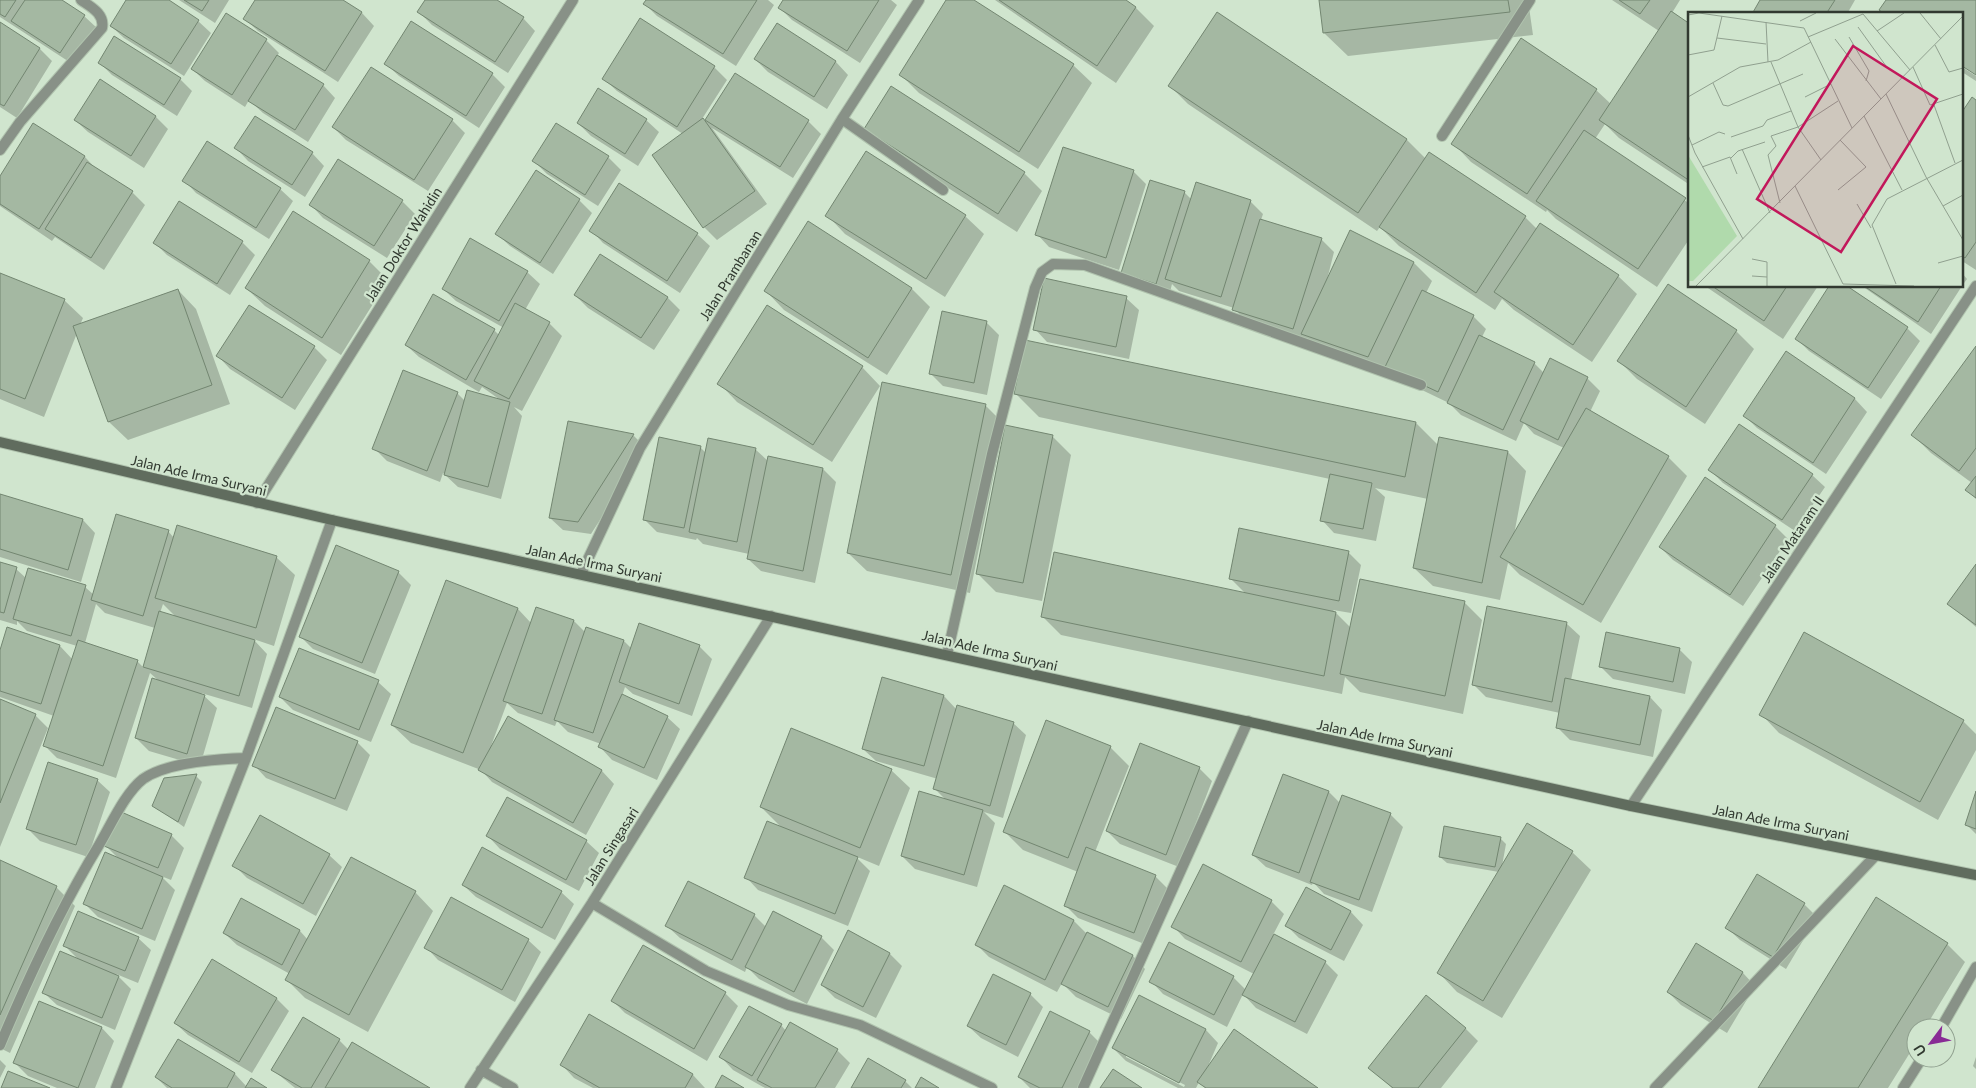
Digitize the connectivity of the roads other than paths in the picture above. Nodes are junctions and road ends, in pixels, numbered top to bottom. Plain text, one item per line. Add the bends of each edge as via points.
1 (81, 0) edge
2 (573, 0) edge
3 (919, 0) edge
4 (1530, 0) edge
5 (842, 119) junction
6 (1442, 136) dead end
7 (0, 150) edge
8 (943, 190) dead end
9 (1976, 286) edge
10 (1422, 385) dead end
11 (0, 442) edge
12 (257, 503) junction
13 (332, 520) junction
14 (581, 574) junction
15 (771, 616) junction
16 (947, 655) junction
17 (1248, 721) junction
18 (246, 758) junction
19 (1631, 806) junction
20 (1876, 855) junction
21 (1976, 875) edge
22 (592, 903) junction
23 (1976, 967) edge
24 (1947, 1018) edge
25 (0, 1045) edge
26 (1916, 1068) edge
27 (481, 1070) junction
28 (116, 1088) edge
29 (470, 1088) edge
30 (513, 1088) edge
31 (992, 1088) edge
32 (1084, 1088) edge
33 (1655, 1088) edge
34 (1903, 1088) edge

1 - 7 street via 100,15 102,28 20,122
2 - 12 street, Jalan Doktor Wahidin
3 - 5 street, Jalan Prambanan
4 - 6 street
5 - 8 street
5 - 14 street, Jalan Prambanan via 640,448
9 - 19 street, Jalan Mataram II
10 - 16 street via 1085,265 1053,264 1042,272 1028,310
11 - 12 main road, Jalan Ade Irma Suryani
12 - 13 main road, Jalan Ade Irma Suryani
13 - 14 main road, Jalan Ade Irma Suryani
13 - 18 street
14 - 15 main road, Jalan Ade Irma Suryani
15 - 16 main road, Jalan Ade Irma Suryani
15 - 22 street, Jalan Singasari
16 - 17 main road, Jalan Ade Irma Suryani
17 - 19 main road, Jalan Ade Irma Suryani
17 - 32 street
18 - 25 street via 204,761 164,769 138,785 112,821 43,946
18 - 28 street
19 - 20 main road, Jalan Ade Irma Suryani
20 - 21 main road, Jalan Ade Irma Suryani
20 - 33 street
22 - 27 street, Jalan Singasari
22 - 31 street via 706,971 788,1005 860,1025
23 - 24 street
26 - 34 street
27 - 29 street, Jalan Singasari
27 - 30 street

